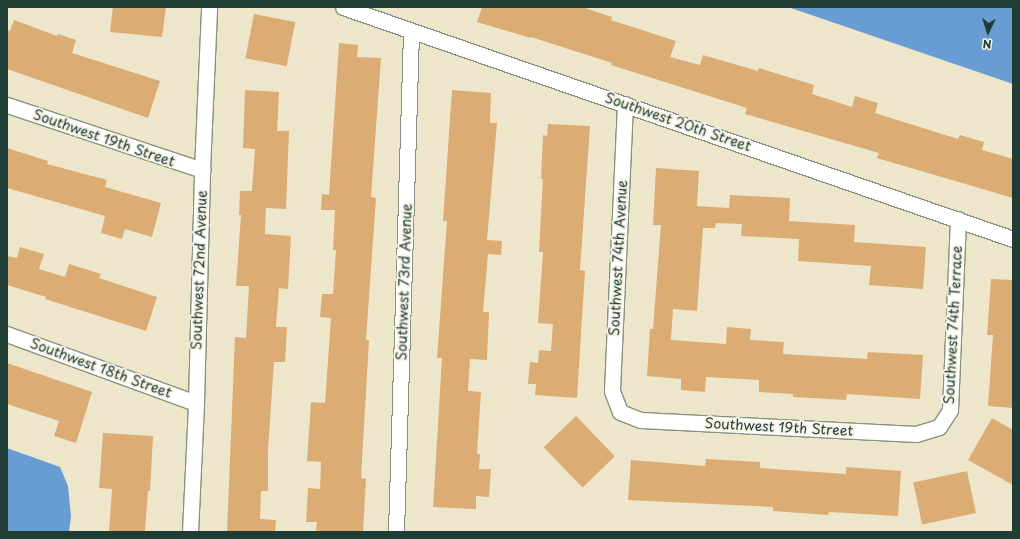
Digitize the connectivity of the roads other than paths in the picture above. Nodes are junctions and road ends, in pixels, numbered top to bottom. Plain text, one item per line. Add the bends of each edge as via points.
1 (209, 7) edge
2 (343, 7) edge
3 (411, 32) junction
4 (625, 104) junction
5 (7, 105) edge
6 (202, 170) junction
7 (958, 220) junction
8 (1013, 238) edge
9 (7, 334) edge
10 (196, 403) junction
11 (620, 412) joint
12 (939, 428) joint
13 (190, 532) edge
14 (396, 532) edge

1 - 6 street, Southwest 72nd Avenue
2 - 3 street, Southwest 20th Street
3 - 4 street, Southwest 20th Street
3 - 14 street, Southwest 73rd Avenue
4 - 7 street, Southwest 20th Street
4 - 11 street, Southwest 74th Avenue via 612,391
5 - 6 street, Southwest 19th Street
6 - 10 street, Southwest 72nd Avenue
7 - 8 street, Southwest 20th Street
7 - 12 street, Southwest 74th Terrace via 950,410
9 - 10 street, Southwest 18th Street
10 - 13 street, Southwest 72nd Avenue
11 - 12 street, Southwest 19th Street via 641,420 916,434

